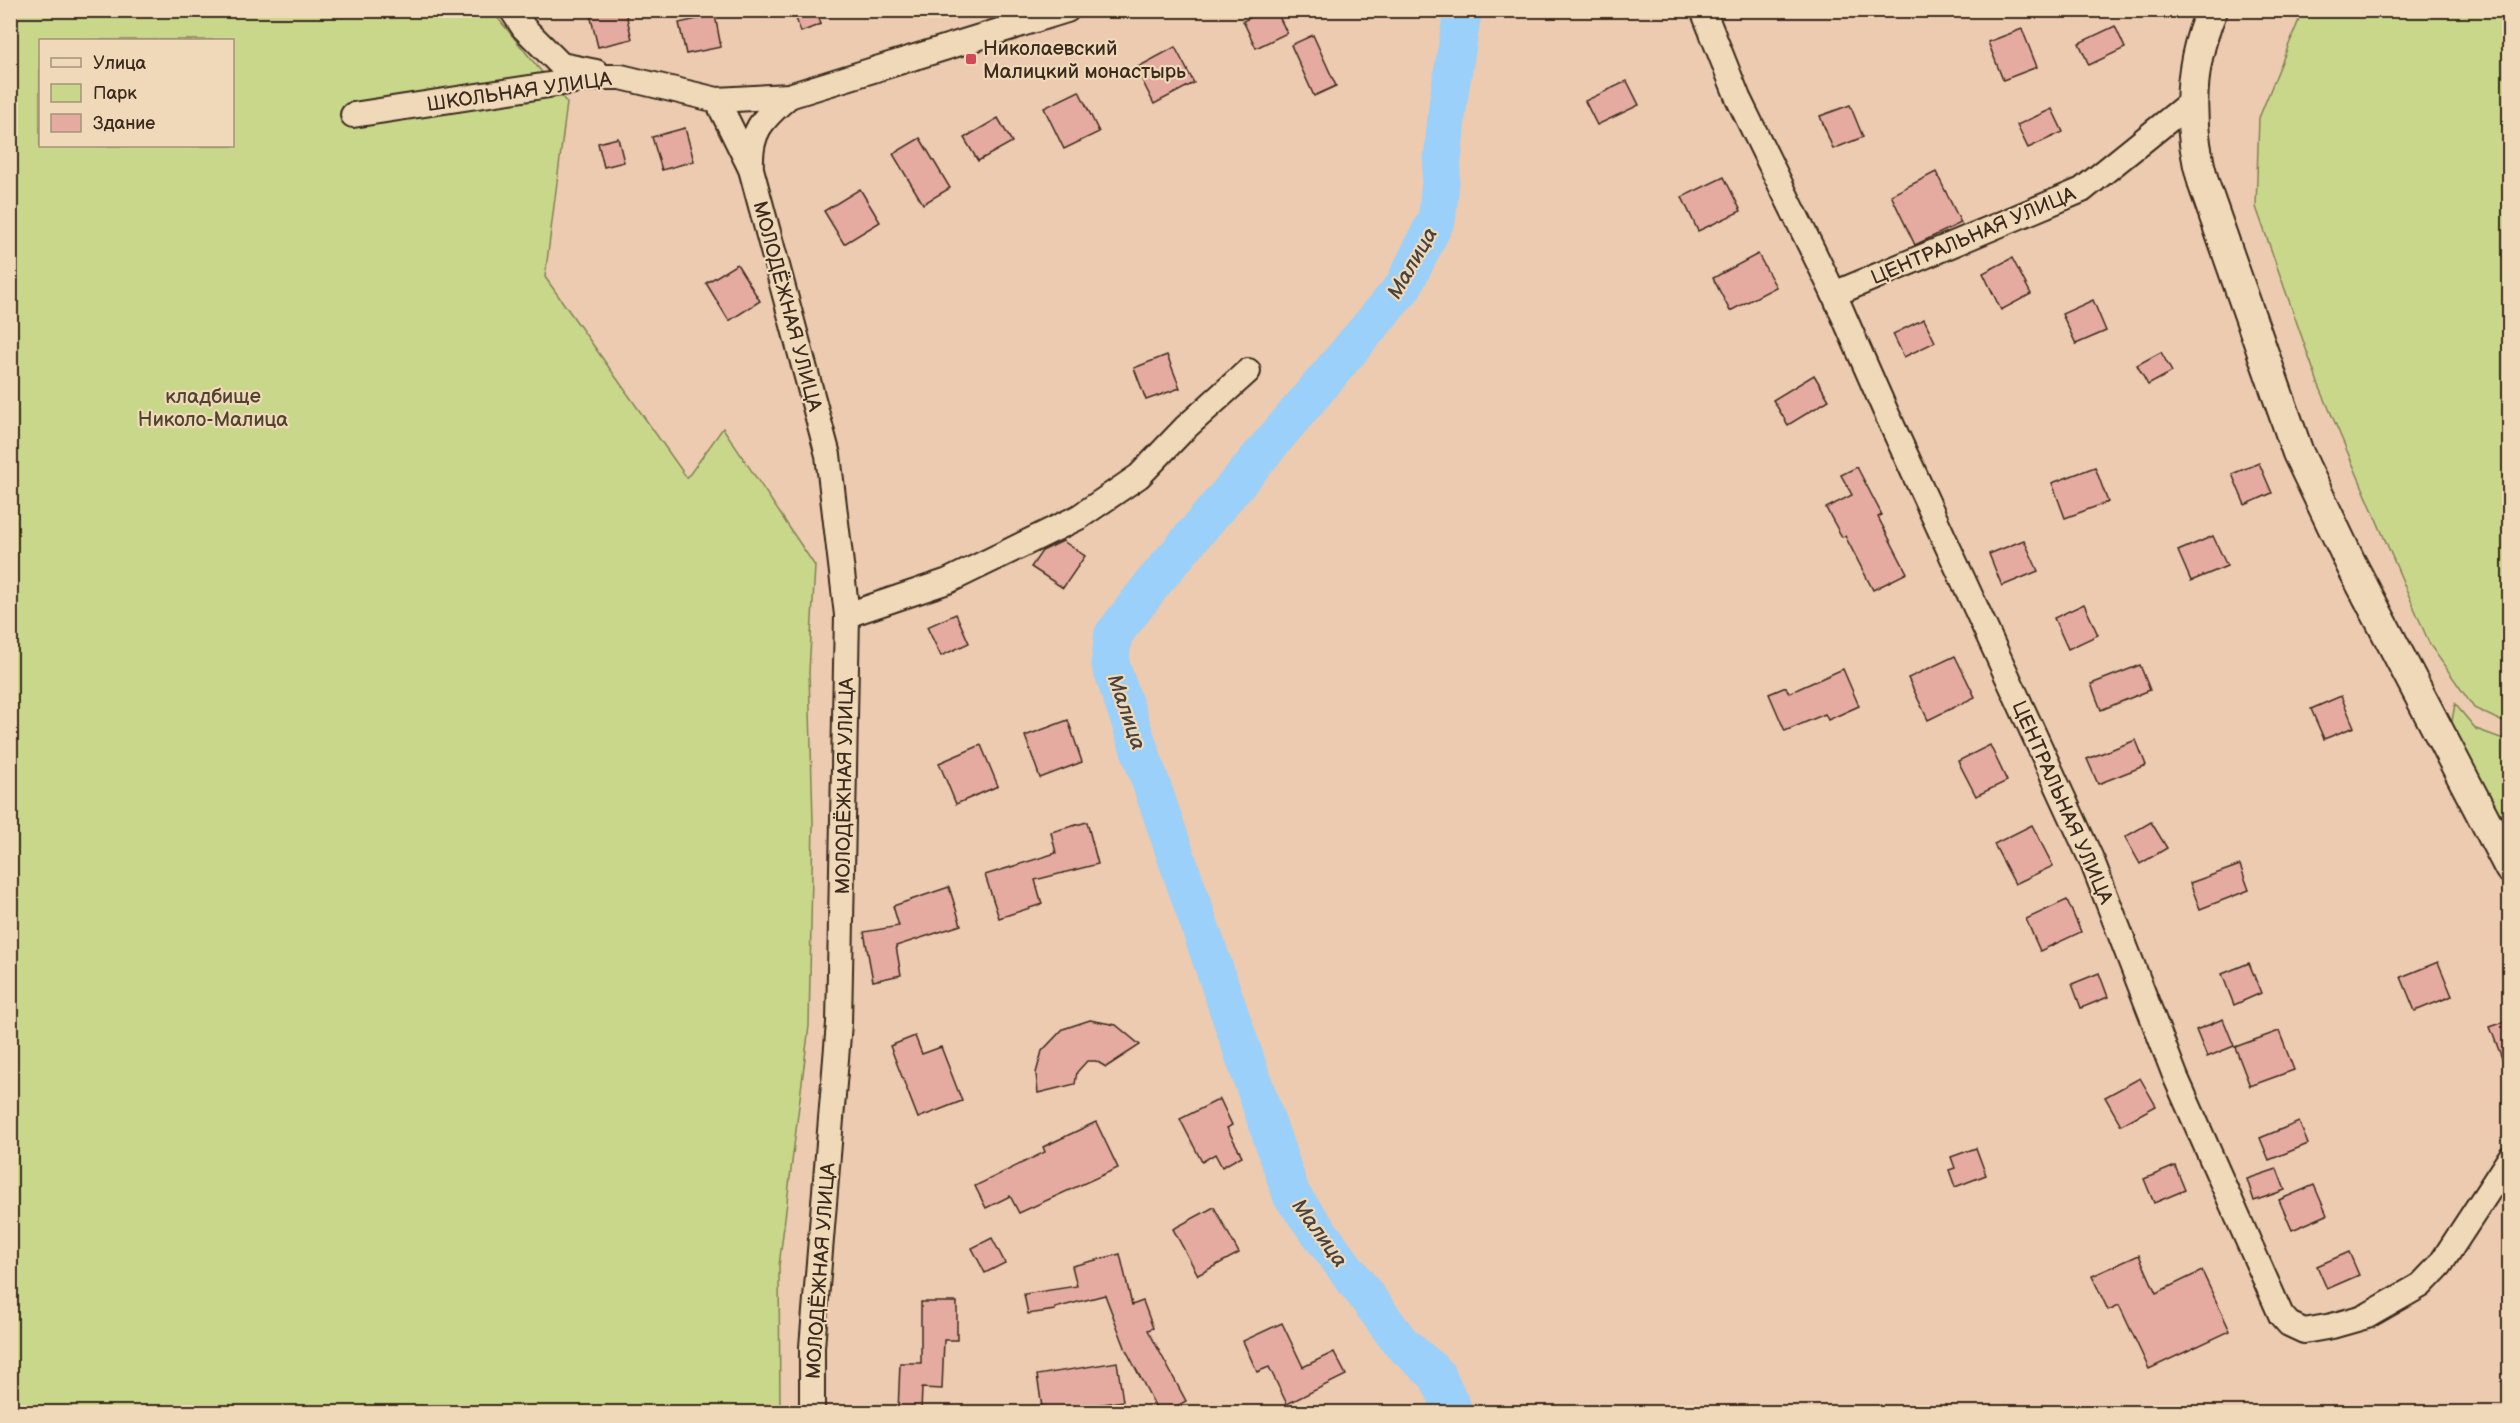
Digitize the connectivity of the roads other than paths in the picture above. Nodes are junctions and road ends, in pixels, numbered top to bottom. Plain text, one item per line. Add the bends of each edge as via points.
1 (512, 10) edge
2 (1067, 10) edge
3 (1703, 10) edge
4 (2212, 10) edge
5 (621, 77) junction
6 (789, 96) junction
7 (717, 100) junction
8 (2191, 102) junction
9 (352, 115) dead end
10 (751, 170) junction
11 (1834, 294) junction
12 (1248, 371) dead end
13 (847, 615) junction
14 (2510, 868) edge
15 (2510, 1158) edge
16 (812, 1413) edge

1 - 5 street via 524,28 561,65
2 - 6 street, ШКОЛЬНАЯ УЛИЦА
3 - 11 street, ЦЕНТРАЛЬНАЯ УЛИЦА via 1738,98
4 - 8 street via 2196,60
5 - 7 street, ШКОЛЬНАЯ УЛИЦА
5 - 9 street, ШКОЛЬНАЯ УЛИЦА
6 - 7 street, ШКОЛЬНАЯ УЛИЦА
6 - 10 street, МОЛОДЁЖНАЯ УЛИЦА via 756,130 750,153
7 - 10 street, МОЛОДЁЖНАЯ УЛИЦА
8 - 11 street, ЦЕНТРАЛЬНАЯ УЛИЦА via 2082,190
8 - 14 street via 2194,144 2204,185 2298,453 2350,562
10 - 13 street, МОЛОДЁЖНАЯ УЛИЦА via 828,455
11 - 15 street, ЦЕНТРАЛЬНАЯ УЛИЦА via 2092,861 2176,1078 2281,1315 2304,1331 2332,1326 2367,1316 2421,1286 2440,1265
12 - 13 street via 1139,476 1079,517 948,581
13 - 16 street, МОЛОДЁЖНАЯ УЛИЦА via 839,1023 812,1347

